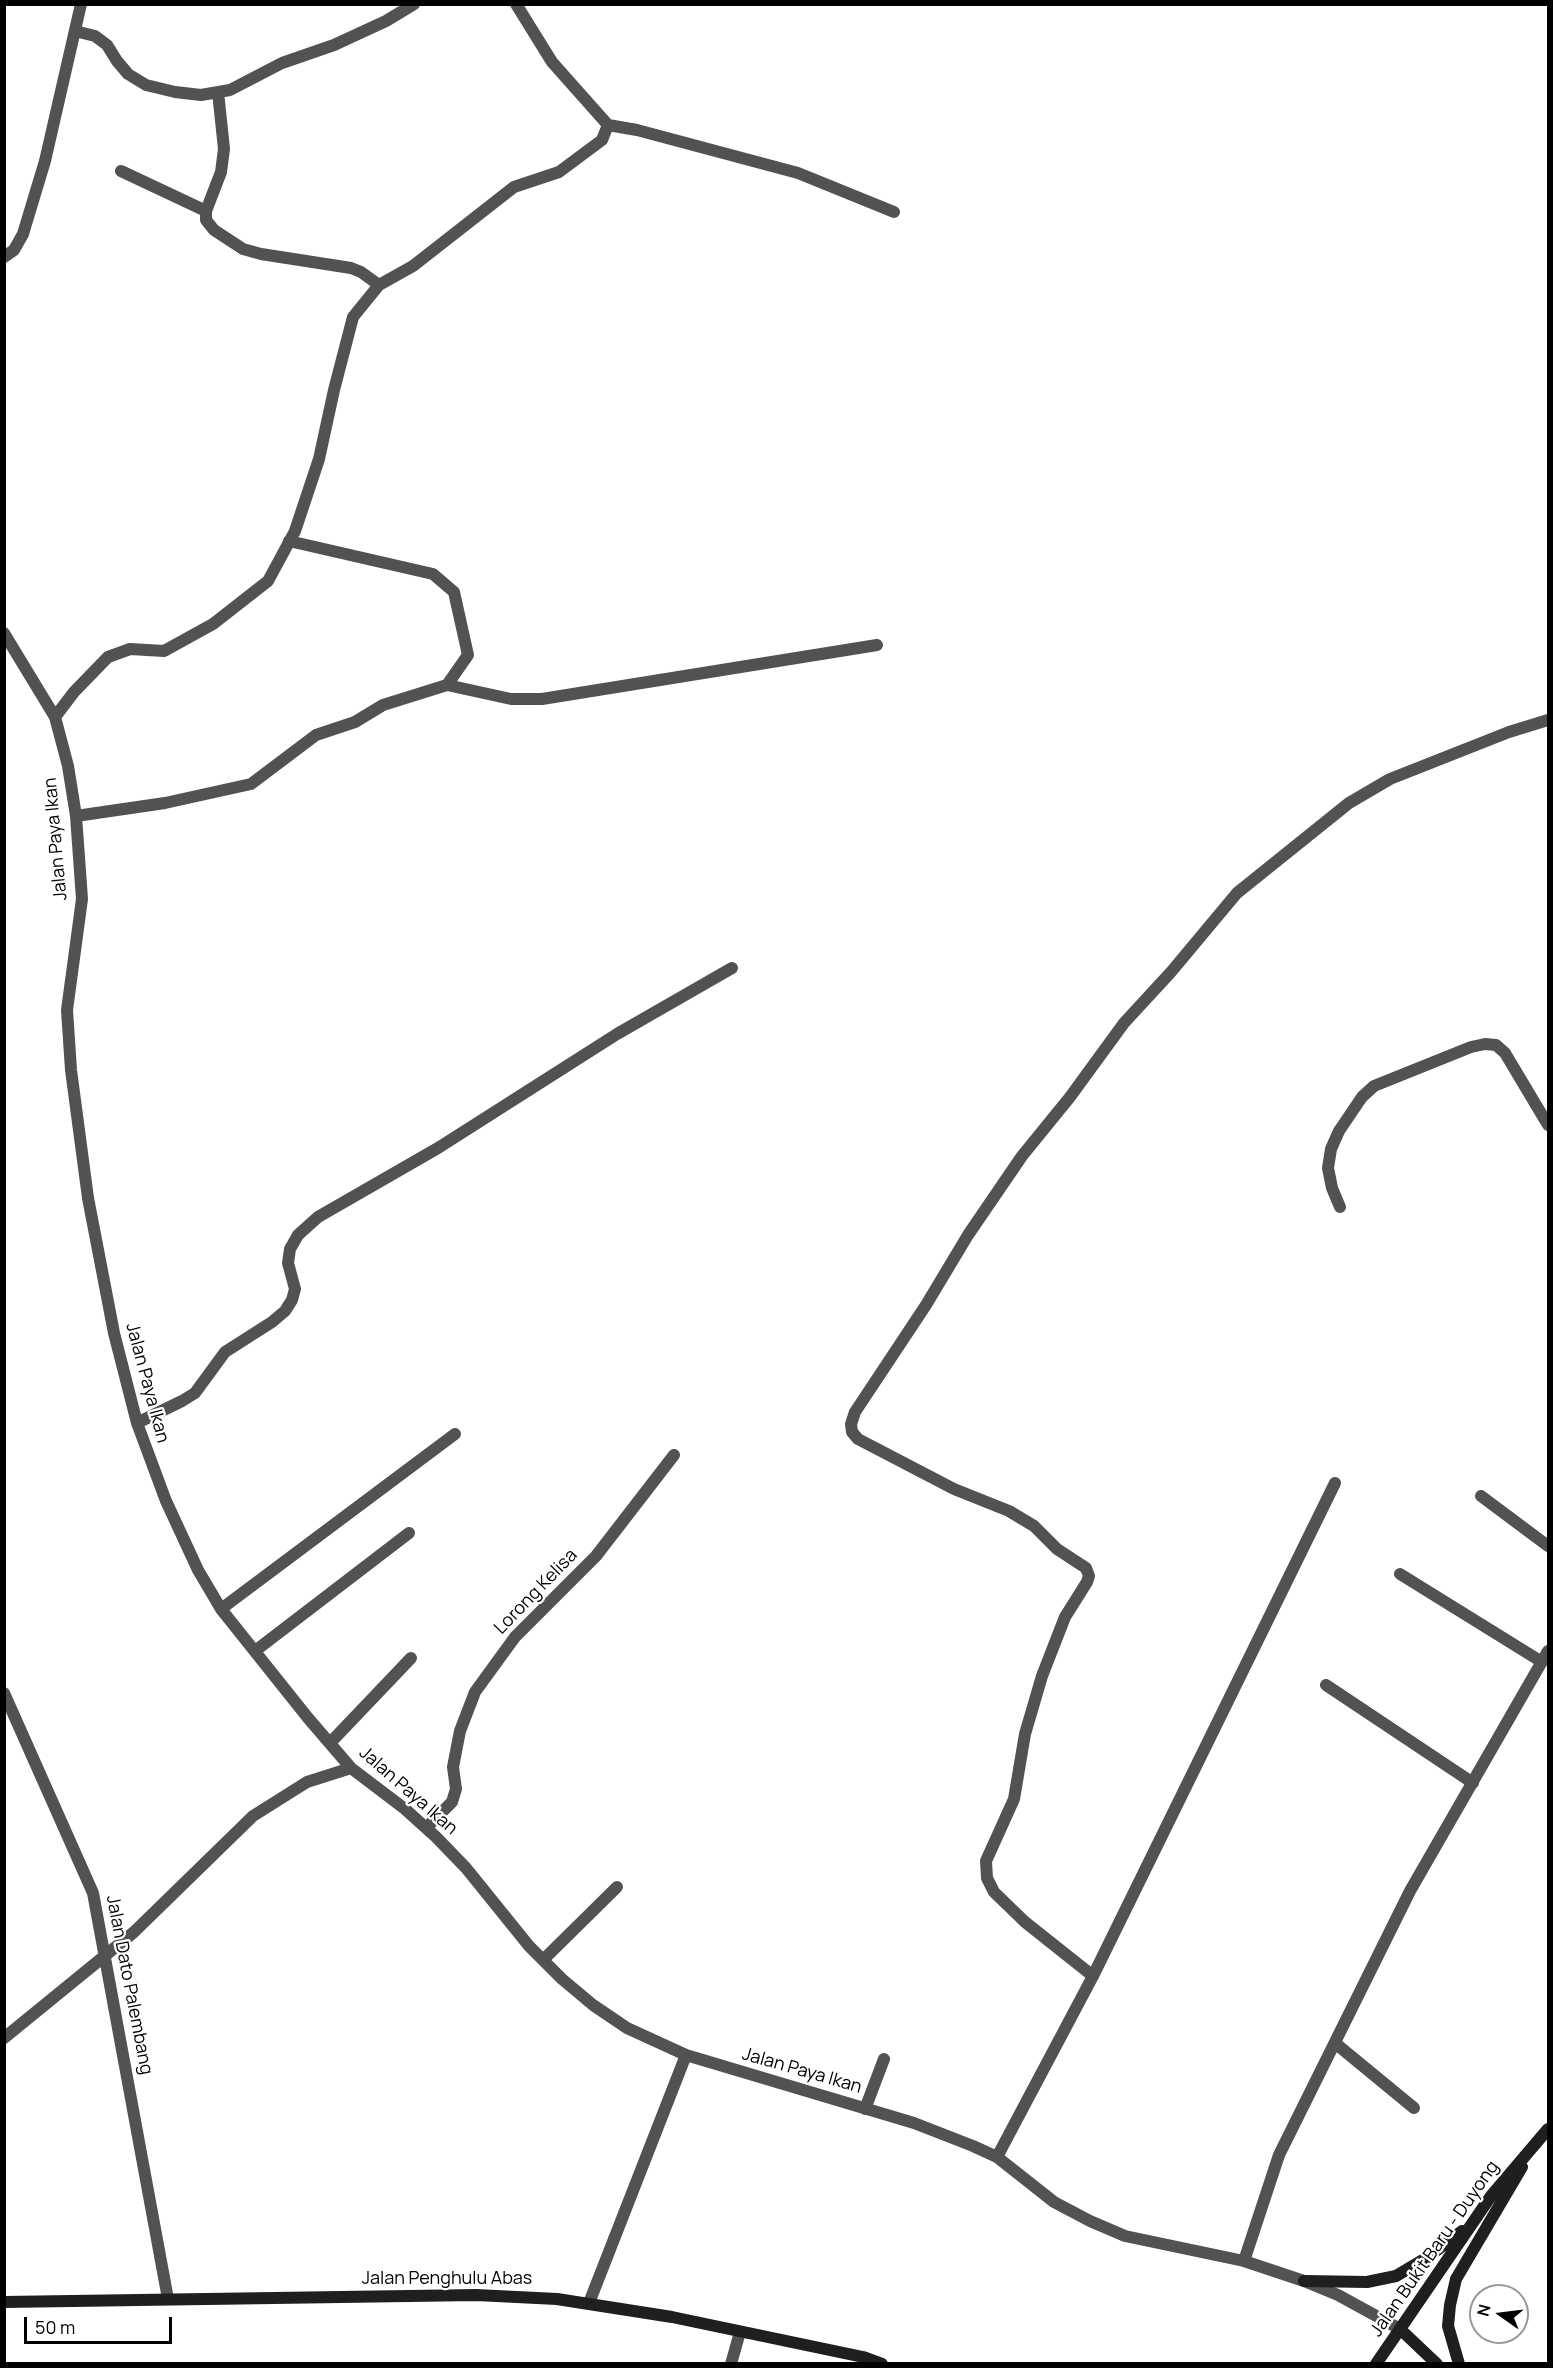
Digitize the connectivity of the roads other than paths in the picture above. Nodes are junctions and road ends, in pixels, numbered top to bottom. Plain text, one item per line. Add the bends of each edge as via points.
1 (81, 4) edge
2 (414, 4) edge
3 (516, 4) edge
4 (75, 31) junction
5 (218, 92) junction
6 (608, 125) junction
7 (121, 171) dead end
8 (206, 211) junction
9 (894, 212) dead end
10 (4, 257) edge
11 (379, 285) junction
12 (289, 541) junction
13 (4, 633) edge
14 (876, 645) dead end
15 (447, 685) junction
16 (55, 717) junction
17 (1548, 720) edge
18 (76, 816) junction
19 (732, 968) dead end
20 (1548, 1125) edge
21 (1340, 1207) dead end
22 (137, 1423) junction
23 (455, 1434) dead end
24 (674, 1455) dead end
25 (1335, 1483) dead end
26 (1481, 1496) dead end
27 (409, 1533) dead end
28 (1548, 1546) edge
29 (1400, 1574) dead end
30 (221, 1609) junction
31 (255, 1651) junction
32 (1545, 1657) edge
33 (411, 1658) dead end
34 (1326, 1685) dead end
35 (4, 1693) edge
36 (330, 1743) junction
37 (351, 1768) junction
38 (1473, 1783) junction
39 (426, 1828) junction
40 (617, 1887) dead end
41 (106, 1956) junction
42 (543, 1960) junction
43 (1093, 1976) junction
44 (4, 2038) edge
45 (1335, 2043) junction
46 (686, 2055) junction
47 (884, 2060) dead end
48 (1414, 2108) dead end
49 (865, 2109) junction
50 (1545, 2132) edge
51 (997, 2157) junction
52 (1472, 2222) junction
53 (1244, 2261) junction
54 (1304, 2281) junction
55 (168, 2299) junction
56 (4, 2302) edge
57 (589, 2303) junction
58 (1400, 2329) junction
59 (740, 2332) junction
60 (731, 2364) edge
61 (882, 2364) edge
62 (1376, 2364) edge
63 (1437, 2364) edge
64 (1459, 2364) edge

1 - 4 street
2 - 5 street via 334,45
3 - 6 street via 552,62
4 - 5 street via 95,36 107,45 128,74 146,85 175,92
4 - 10 street via 45,161 23,234 14,250
5 - 8 street via 224,149 221,172
6 - 9 street via 798,173
6 - 11 street via 602,140 559,172 514,188 413,266
7 - 8 street
8 - 11 street via 206,220 214,230 243,249 351,268
11 - 12 street via 353,317 320,459
12 - 15 street via 433,574 454,592 468,655
12 - 16 street via 268,581 213,624 164,651 130,649 108,657
13 - 16 street, Jalan Paya Ikan
14 - 15 street via 542,699 512,699
15 - 18 street via 383,705 355,722 316,735 251,784 165,803
16 - 18 street, Jalan Paya Ikan
17 - 43 street via 1389,779 1348,802 1237,893 1124,1023 1022,1156 853,1418 852,1432 858,1439 954,1489 1009,1511 1086,1568 1087,1582 1065,1617 1042,1676 1025,1734 1014,1799 986,1861 987,1878 994,1892
18 - 22 street, Jalan Paya Ikan via 81,899 67,1010 71,1070 88,1198 114,1333
19 - 22 street via 318,1217 298,1235 290,1250 288,1263 295,1289 285,1311 225,1352 195,1393
20 - 21 street via 1496,1045 1485,1044 1460,1052 1374,1086 1350,1112 1331,1149 1328,1168
22 - 30 street, Jalan Paya Ikan via 166,1501
23 - 30 street
24 - 39 street, Lorong Kelisa via 596,1556 515,1637 475,1692 460,1731 452,1802
25 - 43 street
26 - 28 street
27 - 31 street
29 - 32 street
30 - 31 street, Jalan Paya Ikan
31 - 36 street, Jalan Paya Ikan
32 - 38 street
33 - 36 street
34 - 38 street
35 - 41 street, Jalan Dato Palembang via 93,1893
36 - 37 street, Jalan Paya Ikan
37 - 39 street, Jalan Paya Ikan
37 - 41 street via 308,1782 253,1816
38 - 45 street via 1410,1892
39 - 42 street, Jalan Paya Ikan via 466,1868
40 - 42 street
41 - 44 street
41 - 55 street, Jalan Dato Palembang
42 - 46 street, Jalan Paya Ikan via 585,1999 618,2022
43 - 51 street
45 - 48 street
45 - 53 street via 1279,2155
46 - 49 street, Jalan Paya Ikan
46 - 57 street
47 - 49 street
49 - 51 street, Jalan Paya Ikan via 914,2123
50 - 52 main road, Jalan Bukit Baru - Duyong
50 - 64 main road via 1456,2279 1448,2326
51 - 53 street, Jalan Paya Ikan via 1054,2202 1125,2236
52 - 54 main road via 1428,2257 1396,2276 1367,2282
52 - 58 main road, Jalan Bukit Baru - Duyong
53 - 54 street, Jalan Paya Ikan
54 - 58 street, Jalan Paya Ikan
55 - 56 main road, Jalan Penghulu Abas
55 - 57 main road, Jalan Penghulu Abas via 476,2295
57 - 59 main road, Jalan Penghulu Abas
58 - 62 main road, Jalan Bukit Baru - Duyong
58 - 63 main road, Jalan Paya Ikan
59 - 60 street
59 - 61 main road, Jalan Penghulu Abas

